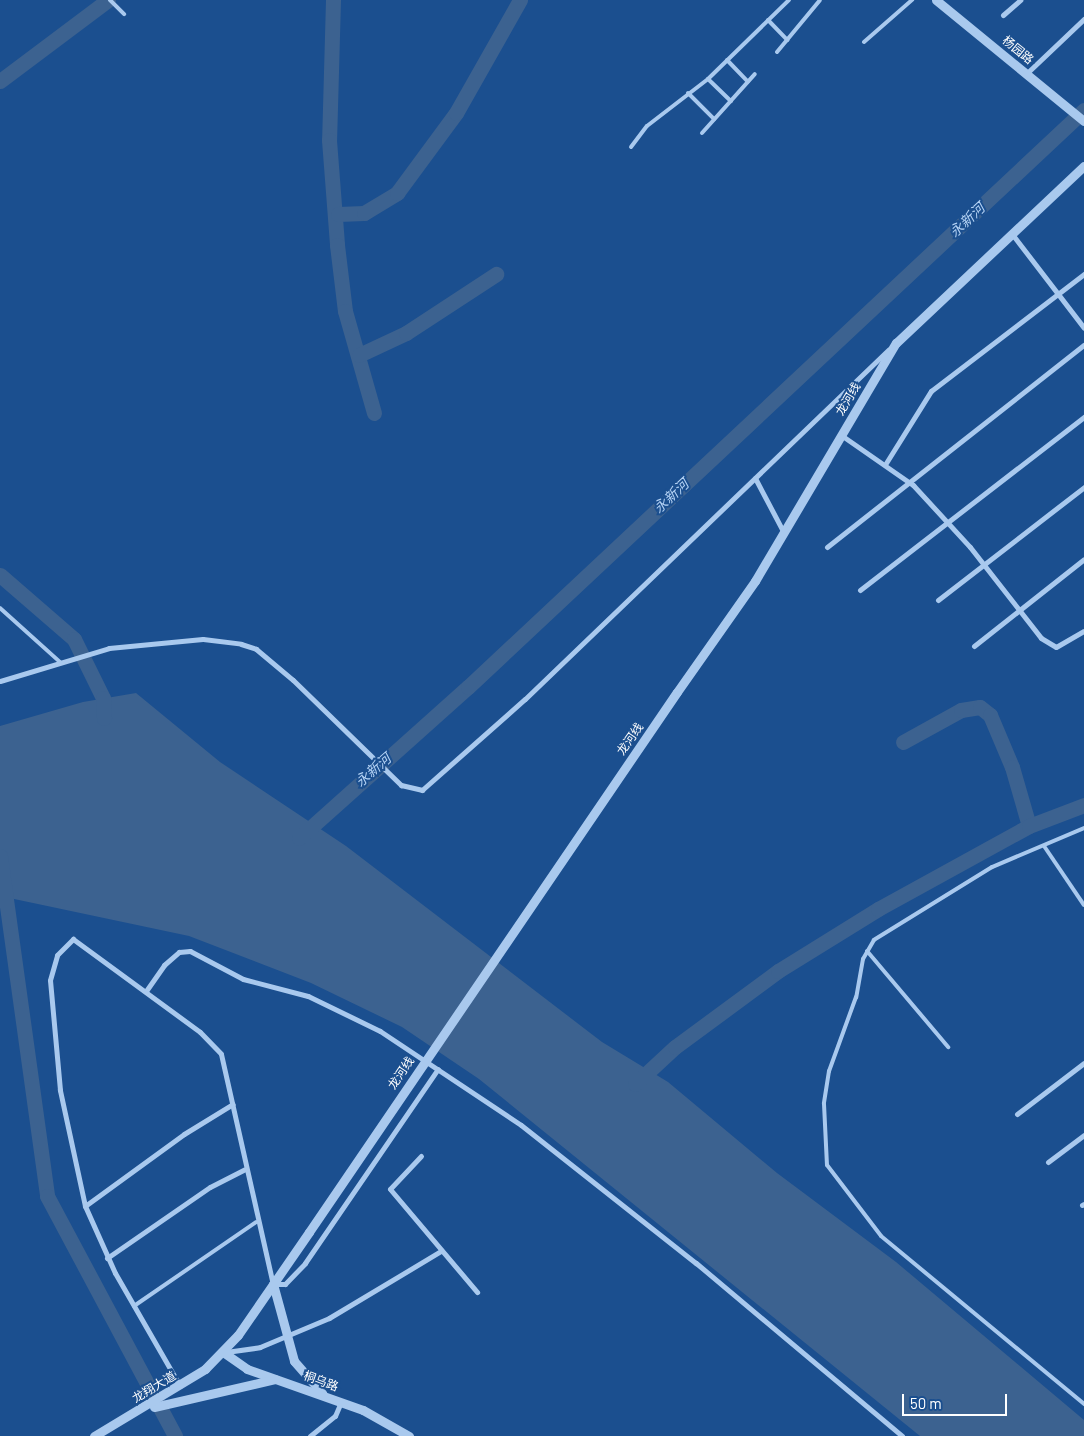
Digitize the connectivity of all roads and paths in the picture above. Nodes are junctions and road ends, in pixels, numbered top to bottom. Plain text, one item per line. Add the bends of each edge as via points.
1 (110, 0) edge
2 (789, 0) edge
3 (820, 0) edge
4 (912, 0) edge
5 (936, 0) edge
6 (1020, 0) edge
7 (124, 14) dead end
8 (1003, 15) dead end
9 (1084, 19) edge
10 (768, 20) junction
11 (787, 40) junction
12 (864, 42) dead end
13 (776, 52) dead end
14 (727, 60) junction
15 (1027, 73) junction
16 (756, 74) dead end
17 (708, 79) junction
18 (748, 82) junction
19 (688, 94) junction
20 (731, 101) junction
21 (714, 119) junction
22 (1084, 121) edge
23 (702, 133) dead end
24 (631, 147) dead end
25 (1084, 166) edge
26 (1012, 234) junction
27 (1084, 274) edge
28 (1058, 294) junction
29 (1084, 328) edge
30 (896, 343) junction
31 (1084, 345) edge
32 (1084, 417) edge
33 (841, 435) junction
34 (886, 463) junction
35 (755, 478) junction
36 (910, 482) junction
37 (1084, 487) edge
38 (948, 522) junction
39 (782, 531) junction
40 (827, 547) dead end
41 (1084, 559) edge
42 (983, 565) junction
43 (860, 590) dead end
44 (938, 600) dead end
45 (0, 608) edge
46 (1018, 611) junction
47 (1084, 631) edge
48 (974, 646) dead end
49 (66, 663) junction
50 (0, 681) edge
51 (1084, 828) edge
52 (1044, 846) junction
53 (1084, 905) edge
54 (867, 951) junction
55 (146, 991) junction
56 (948, 1047) dead end
57 (1084, 1064) edge
58 (438, 1069) junction
59 (233, 1104) junction
60 (1017, 1114) dead end
61 (1084, 1134) edge
62 (421, 1156) dead end
63 (1048, 1162) dead end
64 (244, 1168) junction
65 (85, 1206) junction
66 (256, 1222) junction
67 (441, 1251) junction
68 (107, 1258) junction
69 (273, 1284) junction
70 (477, 1292) dead end
71 (134, 1306) junction
72 (286, 1338) junction
73 (223, 1352) junction
74 (277, 1378) junction
75 (180, 1387) junction
76 (324, 1395) junction
77 (342, 1401) junction
78 (1084, 1404) edge
79 (142, 1410) junction
80 (406, 1435) edge
81 (94, 1436) edge
82 (310, 1436) edge
83 (902, 1436) edge

1 - 7 lane
2 - 10 lane
3 - 11 lane
4 - 12 lane
5 - 15 street, 杨园路
6 - 8 street
9 - 15 street
10 - 11 lane
10 - 14 lane
11 - 13 lane
14 - 17 lane
14 - 18 lane
15 - 22 street, 杨园路
16 - 18 lane
17 - 19 lane
17 - 20 lane
18 - 20 lane
19 - 21 lane
19 - 24 lane via 647,126
20 - 21 lane
21 - 23 lane
25 - 26 street, 龙河线
26 - 28 street
26 - 30 street, 龙河线
27 - 28 street
28 - 29 street
28 - 34 street via 931,391
30 - 33 street, 龙河线
30 - 35 street
31 - 36 street
32 - 38 street
33 - 34 street
33 - 39 street, 龙河线
34 - 36 street
35 - 39 street
35 - 49 street via 436,781 422,790 402,785 360,741 256,649 203,639 100,650
36 - 38 street
36 - 40 street
37 - 42 street
38 - 42 street
38 - 43 street
39 - 69 street, 龙河线, bridge via 750,587
41 - 46 street
42 - 44 street
42 - 46 street
45 - 49 lane
46 - 47 street via 1041,638 1056,647
46 - 48 street
49 - 50 street
51 - 52 lane
52 - 53 lane
52 - 54 lane via 941,896 880,936
54 - 56 lane
54 - 78 lane via 856,997 829,1071 824,1104 827,1165 881,1236
55 - 58 street via 179,952 196,952 243,979 308,996 362,1022
55 - 59 street via 214,1043 227,1070
55 - 65 street via 73,939 51,961 60,1090
57 - 60 street
58 - 69 street via 305,1263 285,1284
58 - 83 street via 521,1125 660,1234
59 - 64 street
59 - 65 street via 184,1134
61 - 63 street
62 - 67 street via 390,1189
64 - 66 street
64 - 68 street via 210,1187
65 - 68 street
66 - 69 street
66 - 71 lane
67 - 70 street
67 - 72 street via 329,1318
68 - 71 street
69 - 72 street
69 - 73 street, 龙河线
71 - 75 street
72 - 73 street
72 - 76 street via 294,1361
73 - 74 street, 桐乌路 via 248,1368
73 - 75 street, 龙翔大道
74 - 76 street, 桐乌路
74 - 79 street
75 - 79 street, 龙翔大道
76 - 77 street, 桐乌路
77 - 80 street, 桐乌路
77 - 82 street via 334,1416
79 - 81 street, 龙翔大道

